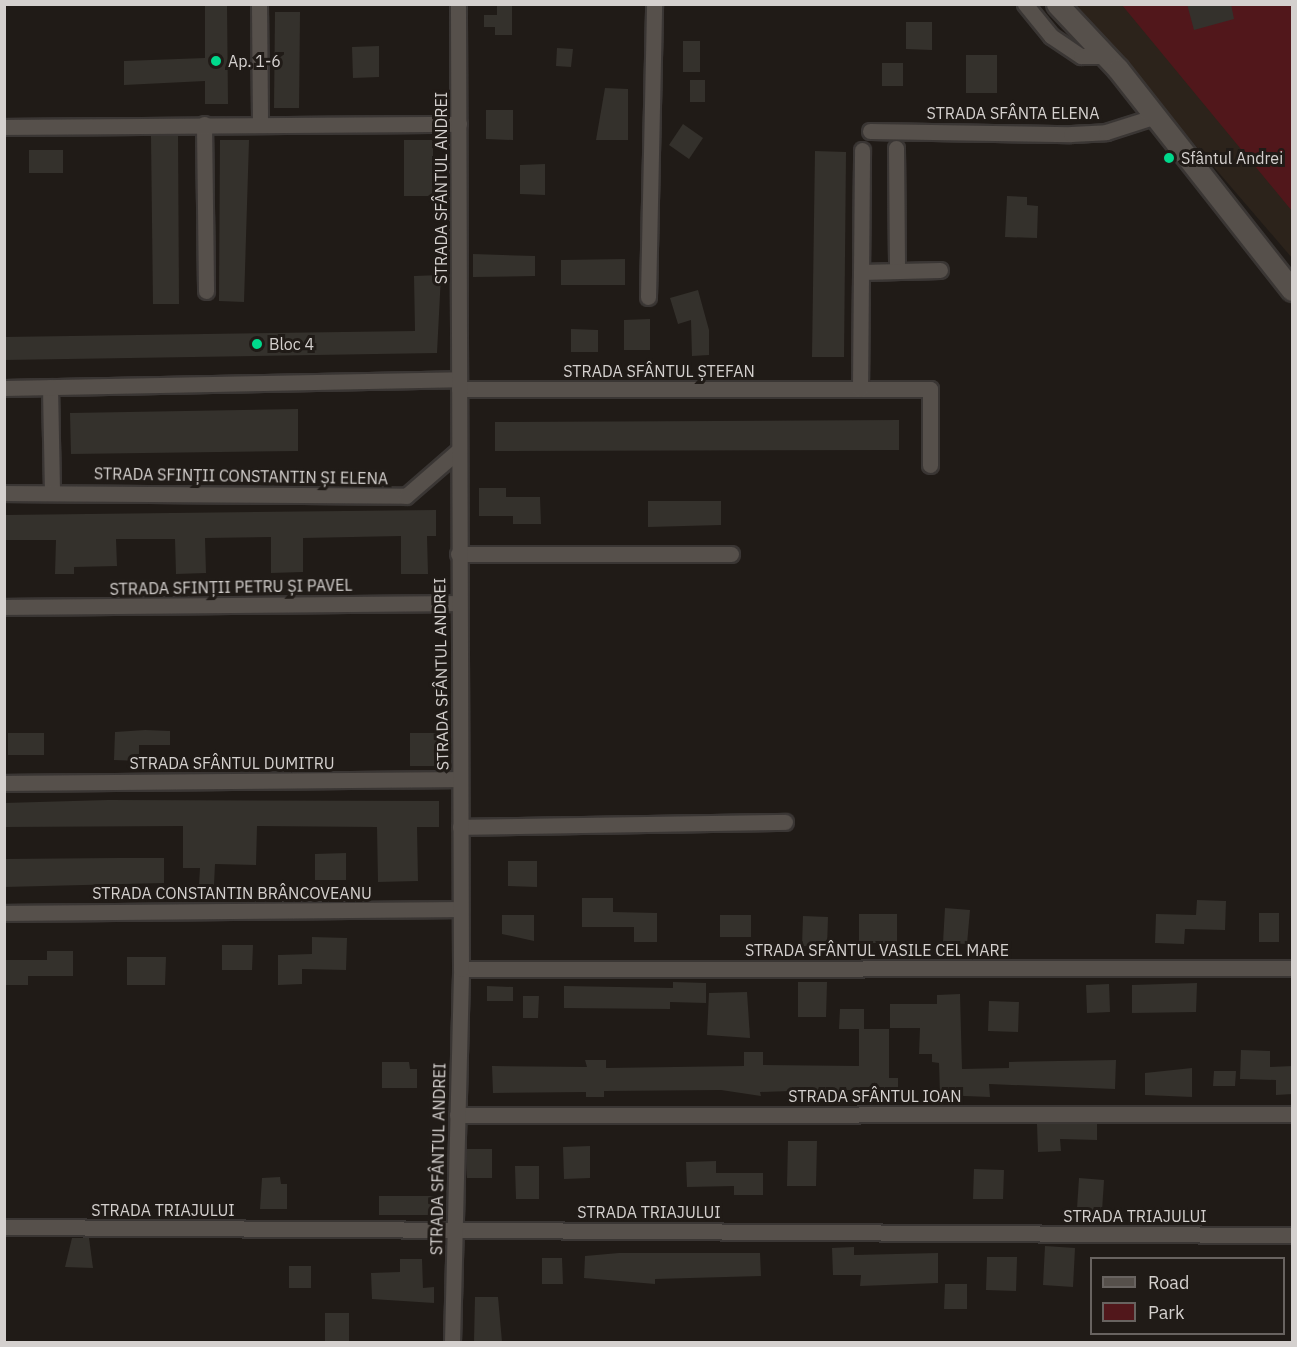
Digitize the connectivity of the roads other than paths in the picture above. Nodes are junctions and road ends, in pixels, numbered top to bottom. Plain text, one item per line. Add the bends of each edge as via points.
1 (259, 4) edge
2 (458, 4) edge
3 (654, 4) edge
4 (1025, 4) edge
5 (1057, 4) edge
6 (1106, 56) junction
7 (1153, 117) junction
8 (204, 124) junction
9 (260, 124) junction
10 (459, 124) junction
11 (4, 127) edge
12 (870, 131) dead end
13 (896, 148) dead end
14 (862, 150) dead end
15 (940, 270) dead end
16 (897, 271) junction
17 (861, 272) junction
18 (1293, 290) edge
19 (206, 291) dead end
20 (648, 297) dead end
21 (459, 384) junction
22 (50, 387) junction
23 (4, 388) edge
24 (860, 389) junction
25 (459, 450) junction
26 (930, 465) dead end
27 (4, 493) edge
28 (52, 493) junction
29 (458, 554) junction
30 (731, 554) dead end
31 (458, 603) junction
32 (4, 607) edge
33 (460, 779) junction
34 (4, 783) edge
35 (785, 822) dead end
36 (460, 827) junction
37 (459, 909) junction
38 (4, 913) edge
39 (1293, 968) edge
40 (461, 969) junction
41 (1293, 1114) edge
42 (457, 1115) junction
43 (4, 1227) edge
44 (455, 1229) junction
45 (1293, 1235) edge
46 (452, 1342) edge

1 - 9 street
2 - 10 street, STRADA SFÂNTUL ANDREI
3 - 20 street
4 - 6 street via 1051,36 1081,56
5 - 6 main road
6 - 7 main road
7 - 12 street, STRADA SFÂNTA ELENA via 1106,132 1071,134
7 - 18 main road
8 - 9 street
8 - 11 street
8 - 19 street
9 - 10 street
10 - 21 street, STRADA SFÂNTUL ANDREI
13 - 16 street
14 - 17 street
15 - 16 street
16 - 17 street
17 - 24 street
21 - 22 street
21 - 24 street, STRADA SFÂNTUL ȘTEFAN
21 - 25 street, STRADA SFÂNTUL ANDREI
22 - 23 street
22 - 28 street
24 - 26 street, STRADA SFÂNTUL ȘTEFAN via 930,388
25 - 28 street, STRADA SFINȚII CONSTANTIN ȘI ELENA via 406,496
25 - 29 street, STRADA SFÂNTUL ANDREI
27 - 28 street, STRADA SFINȚII CONSTANTIN ȘI ELENA
29 - 30 street
29 - 31 street, STRADA SFÂNTUL ANDREI
31 - 32 street, STRADA SFINȚII PETRU ȘI PAVEL
31 - 33 street, STRADA SFÂNTUL ANDREI
33 - 34 street, STRADA SFÂNTUL DUMITRU
33 - 36 street, STRADA SFÂNTUL ANDREI
35 - 36 street
36 - 37 street, STRADA SFÂNTUL ANDREI
37 - 38 street, STRADA CONSTANTIN BRÂNCOVEANU
37 - 40 street, STRADA SFÂNTUL ANDREI
39 - 40 street, STRADA SFÂNTUL VASILE CEL MARE
40 - 42 street, STRADA SFÂNTUL ANDREI
41 - 42 street, STRADA SFÂNTUL IOAN
42 - 44 street, STRADA SFÂNTUL ANDREI
43 - 44 street, STRADA TRIAJULUI
44 - 45 street, STRADA TRIAJULUI
44 - 46 street, STRADA SFÂNTUL ANDREI

